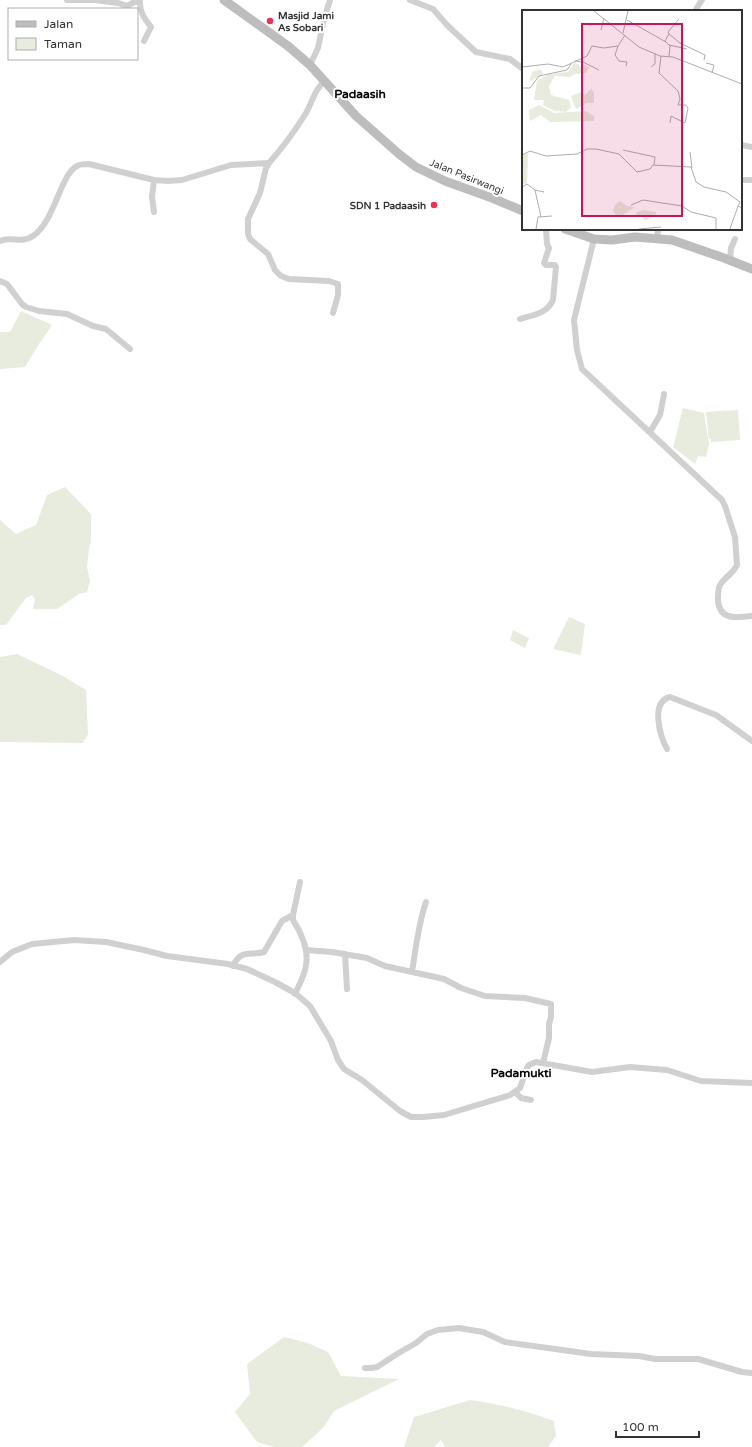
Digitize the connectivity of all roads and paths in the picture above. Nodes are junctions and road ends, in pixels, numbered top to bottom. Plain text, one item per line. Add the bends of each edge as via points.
1 (67, 0) edge
2 (139, 0) edge
3 (224, 0) edge
4 (330, 0) edge
5 (410, 0) edge
6 (702, 0) edge
7 (696, 10) edge
8 (144, 41) dead end
9 (310, 65) junction
10 (522, 68) edge
11 (325, 81) junction
12 (742, 145) edge
13 (752, 147) edge
14 (269, 163) junction
15 (154, 180) junction
16 (522, 211) edge
17 (154, 212) dead end
18 (546, 230) edge
19 (568, 230) edge
20 (659, 230) edge
21 (656, 238) junction
22 (594, 239) junction
23 (735, 239) dead end
24 (0, 241) edge
25 (730, 260) junction
26 (752, 270) edge
27 (0, 281) edge
28 (333, 313) dead end
29 (520, 319) dead end
30 (130, 349) dead end
31 (664, 394) dead end
32 (650, 432) junction
33 (752, 616) edge
34 (752, 741) edge
35 (666, 749) dead end
36 (300, 882) dead end
37 (426, 902) dead end
38 (293, 915) junction
39 (306, 950) junction
40 (345, 954) junction
41 (0, 962) edge
42 (234, 966) junction
43 (412, 972) junction
44 (348, 989) dead end
45 (295, 994) junction
46 (543, 1063) junction
47 (752, 1083) edge
48 (515, 1092) junction
49 (531, 1100) dead end
50 (365, 1368) dead end
51 (752, 1373) edge

1 - 2 street via 95,0 127,6
2 - 8 street via 143,17 151,26
3 - 9 street, Jalan Pasirwangi
4 - 9 street via 318,48
5 - 10 street via 433,9 476,52 510,59
6 - 7 street
9 - 11 street, Jalan Pasirwangi
11 - 14 street via 316,90 310,107 293,133
11 - 16 street, Jalan Pasirwangi via 356,116 416,167
12 - 13 street
14 - 15 street via 231,164 182,180
14 - 28 street via 260,193 248,219 248,234 268,254 275,270 281,276 338,284
15 - 17 street
15 - 24 street via 89,164 76,166 67,177 46,222 34,236 28,239
18 - 29 street via 549,248 544,263 556,267 553,300 543,312
19 - 22 street
20 - 21 street
21 - 22 street
21 - 25 street via 678,242
22 - 32 street via 574,320 580,364 588,375
23 - 25 street
25 - 26 street
27 - 30 street via 6,284 26,307 67,314 106,329
31 - 32 street via 660,415
32 - 33 street via 724,502 735,537 737,565 719,588 719,608 729,617
34 - 35 street via 716,715 670,697 659,707 658,718 660,735
36 - 38 street
37 - 43 street via 417,933
38 - 39 street
38 - 42 street via 282,921 264,952 245,953 237,958
39 - 40 street
39 - 45 street via 307,964
40 - 43 street
40 - 44 street
41 - 42 street via 12,952 32,944 74,940 106,942 167,956
42 - 45 street via 247,969
43 - 46 street via 444,979 484,996 525,998 551,1004 549,1037
45 - 48 street via 315,1012 344,1069 411,1117 444,1115
46 - 47 street via 592,1072 630,1067 667,1070 701,1081
46 - 48 street via 529,1064 520,1088
48 - 49 street via 521,1098
50 - 51 street via 378,1367 416,1344 425,1335 438,1330 459,1328 483,1332 505,1342 591,1354 655,1359 698,1359

